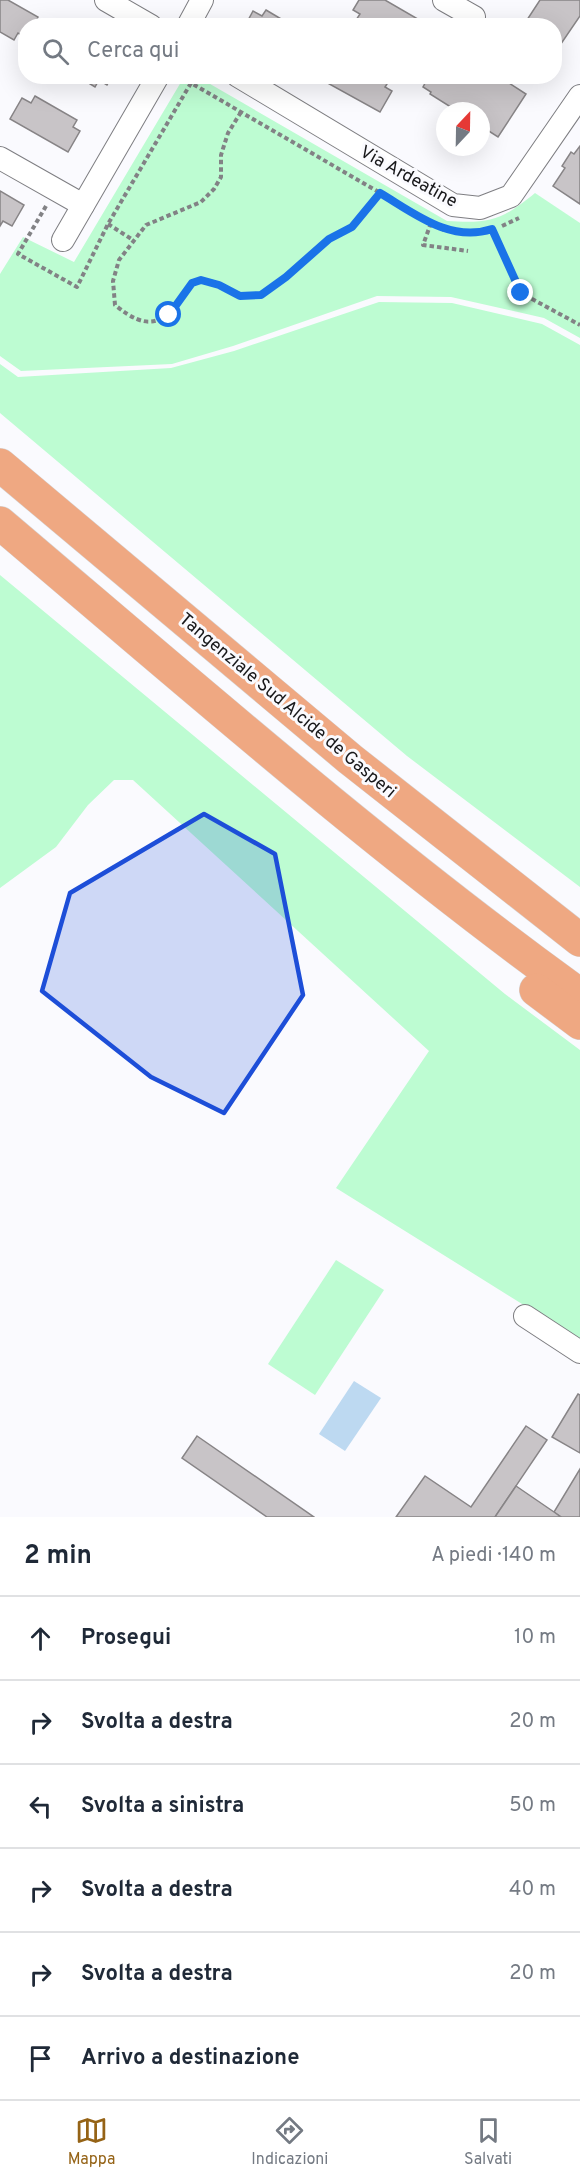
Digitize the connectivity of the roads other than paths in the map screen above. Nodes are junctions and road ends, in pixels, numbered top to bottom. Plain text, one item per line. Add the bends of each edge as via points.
1 (106, 0) edge
2 (202, 0) edge
3 (444, 0) edge
4 (474, 17) dead end
5 (137, 18) edge
6 (192, 18) edge
7 (153, 84) edge
8 (251, 84) edge
9 (580, 96) edge
10 (0, 158) edge
11 (83, 205) junction
12 (63, 240) dead end
13 (0, 465) edge
14 (0, 523) edge
15 (173, 669) junction
16 (580, 940) edge
17 (580, 995) edge
18 (580, 1023) edge
19 (525, 1316) dead end
20 (580, 1352) edge

1 - 5 street
2 - 6 street
3 - 4 street
7 - 11 street
8 - 9 street, Via Ardeatine via 453,205 480,208 511,196
10 - 11 street
11 - 12 street
13 - 16 highway, Tangenziale Sud Alcide de Gasperi via 350,759
14 - 15 highway
15 - 17 highway via 316,791 509,944
15 - 18 highway via 320,809 500,962
19 - 20 street

